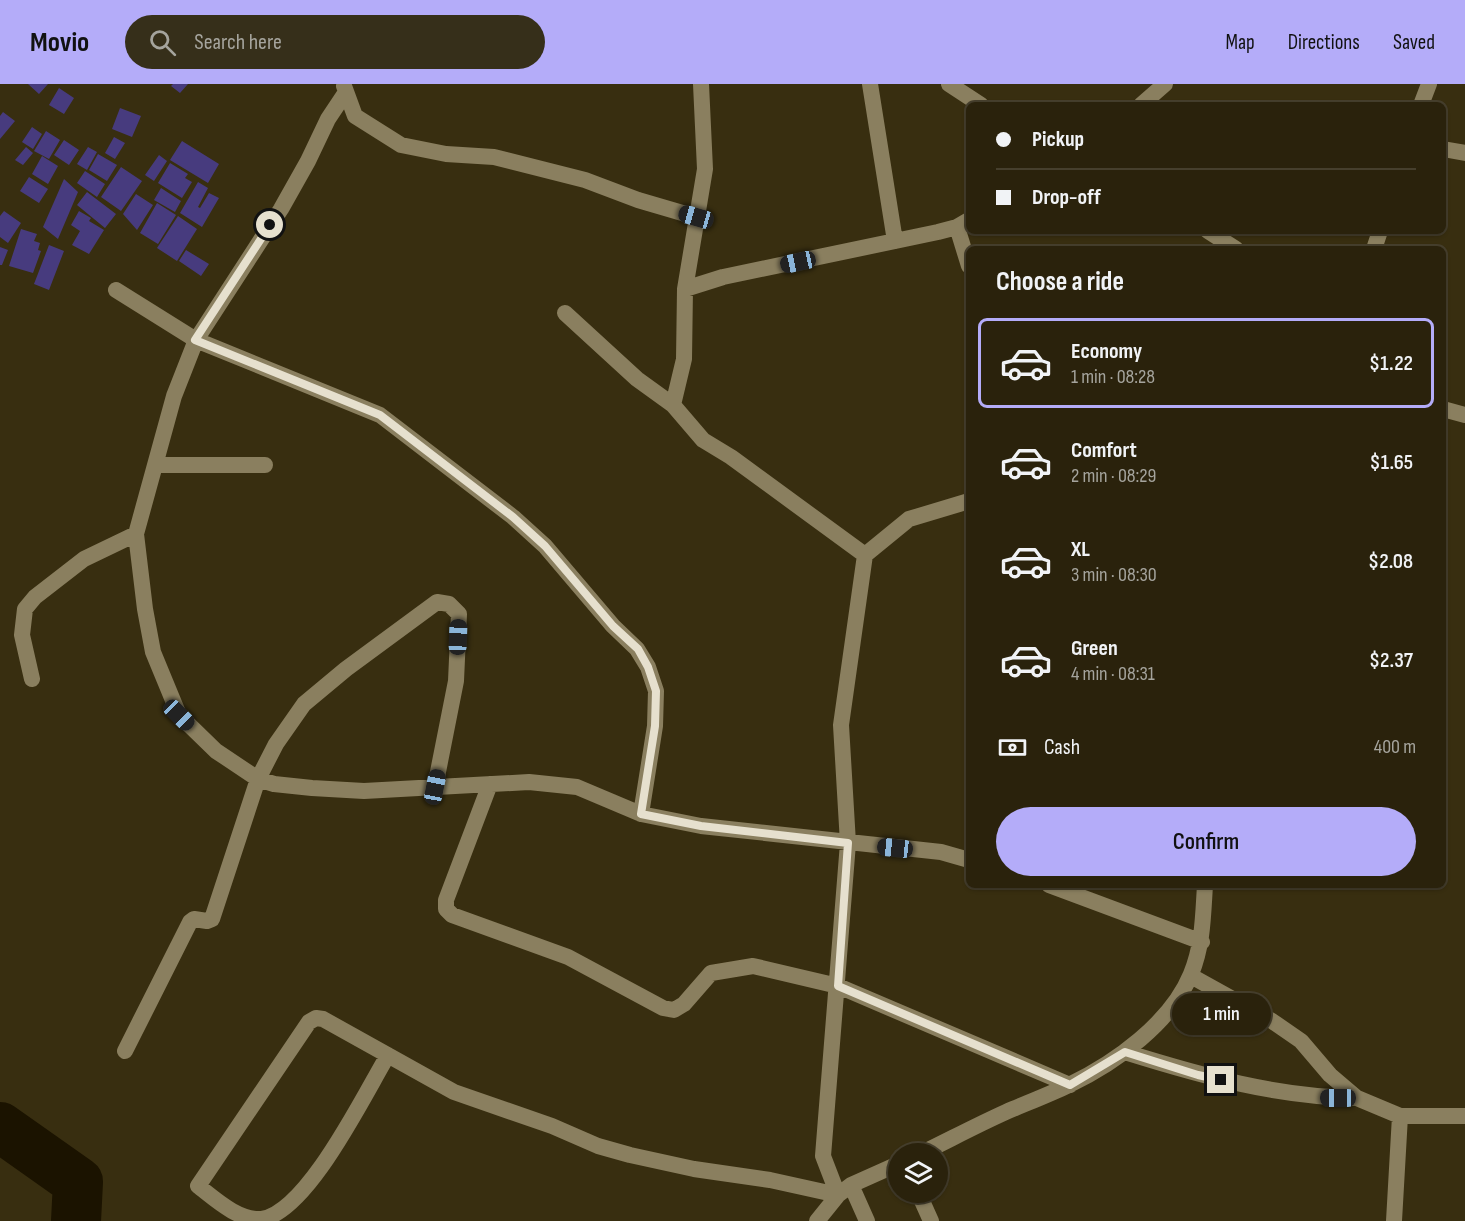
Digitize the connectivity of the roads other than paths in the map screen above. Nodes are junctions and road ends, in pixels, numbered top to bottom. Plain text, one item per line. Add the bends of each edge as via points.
1 (701, 84) edge
2 (870, 84) edge
3 (949, 84) edge
4 (1165, 84) edge
5 (1429, 84) edge
6 (344, 88) edge
7 (976, 102) edge
8 (1144, 102) edge
9 (1422, 102) edge
10 (1446, 150) edge
11 (1465, 153) edge
12 (696, 217) junction
13 (963, 223) edge
14 (1213, 234) edge
15 (895, 241) junction
16 (966, 246) edge
17 (1231, 246) edge
18 (685, 289) junction
19 (116, 290) dead end
20 (566, 313) dead end
21 (195, 340) junction
22 (672, 405) junction
23 (1446, 410) edge
24 (1465, 415) edge
25 (156, 465) junction
26 (265, 465) dead end
27 (966, 502) edge
28 (136, 534) junction
29 (865, 555) junction
30 (32, 679) dead end
31 (258, 779) junction
32 (490, 784) junction
33 (435, 787) junction
34 (641, 814) junction
35 (848, 843) junction
36 (966, 859) edge
37 (1057, 888) edge
38 (1205, 888) edge
39 (1202, 942) junction
40 (1191, 976) junction
41 (838, 986) junction
42 (125, 1050) dead end
43 (1125, 1052) junction
44 (388, 1055) junction
45 (1070, 1085) junction
46 (1357, 1098) junction
47 (1400, 1116) junction
48 (1465, 1116) edge
49 (943, 1143) edge
50 (888, 1169) edge
51 (844, 1190) junction
52 (923, 1203) edge
53 (817, 1221) edge
54 (867, 1221) edge
55 (931, 1221) edge
56 (1394, 1221) edge

1 - 12 street via 705,169
2 - 15 street
3 - 7 street
4 - 8 street
5 - 9 street
6 - 12 street via 355,116 401,145 446,154 494,157 585,180
6 - 21 street via 281,209
10 - 11 street
12 - 18 street
13 - 15 street
13 - 16 street
14 - 17 street
15 - 18 street via 723,277
18 - 22 street via 684,359
19 - 21 street
20 - 22 street via 637,380
21 - 25 street via 174,396
21 - 34 street via 380,415 545,546 613,626 638,649 648,667 656,691 655,726
22 - 29 street via 703,440
23 - 24 street
25 - 26 street
25 - 28 street
27 - 29 street via 909,519
28 - 30 street via 84,560 25,609 22,635
28 - 31 street via 153,652 179,715 216,751
29 - 35 street via 841,724
31 - 33 street via 354,790
31 - 33 street via 304,704 437,602 449,604 459,614 456,681
31 - 42 street via 212,919 189,922
32 - 33 street
32 - 34 street via 529,782 577,787
32 - 41 street via 446,900 446,909 452,915 568,957 663,1008 674,1010 684,1004 711,973 753,966
34 - 35 street via 701,826
35 - 36 street via 941,852
35 - 41 street
37 - 39 street
38 - 39 street
39 - 40 street
40 - 43 street via 1172,1006
40 - 46 street via 1301,1041 1330,1075
41 - 45 street
41 - 51 street via 823,1156
43 - 45 street
43 - 46 street via 1198,1075 1268,1090
44 - 44 street via 320,1171 283,1210 261,1219 238,1216 198,1186 309,1022 323,1019
44 - 51 street via 454,1092 598,1146 684,1167
45 - 49 street
46 - 47 street
47 - 48 street
47 - 56 street
50 - 51 street
51 - 53 street
51 - 54 street
52 - 55 street

